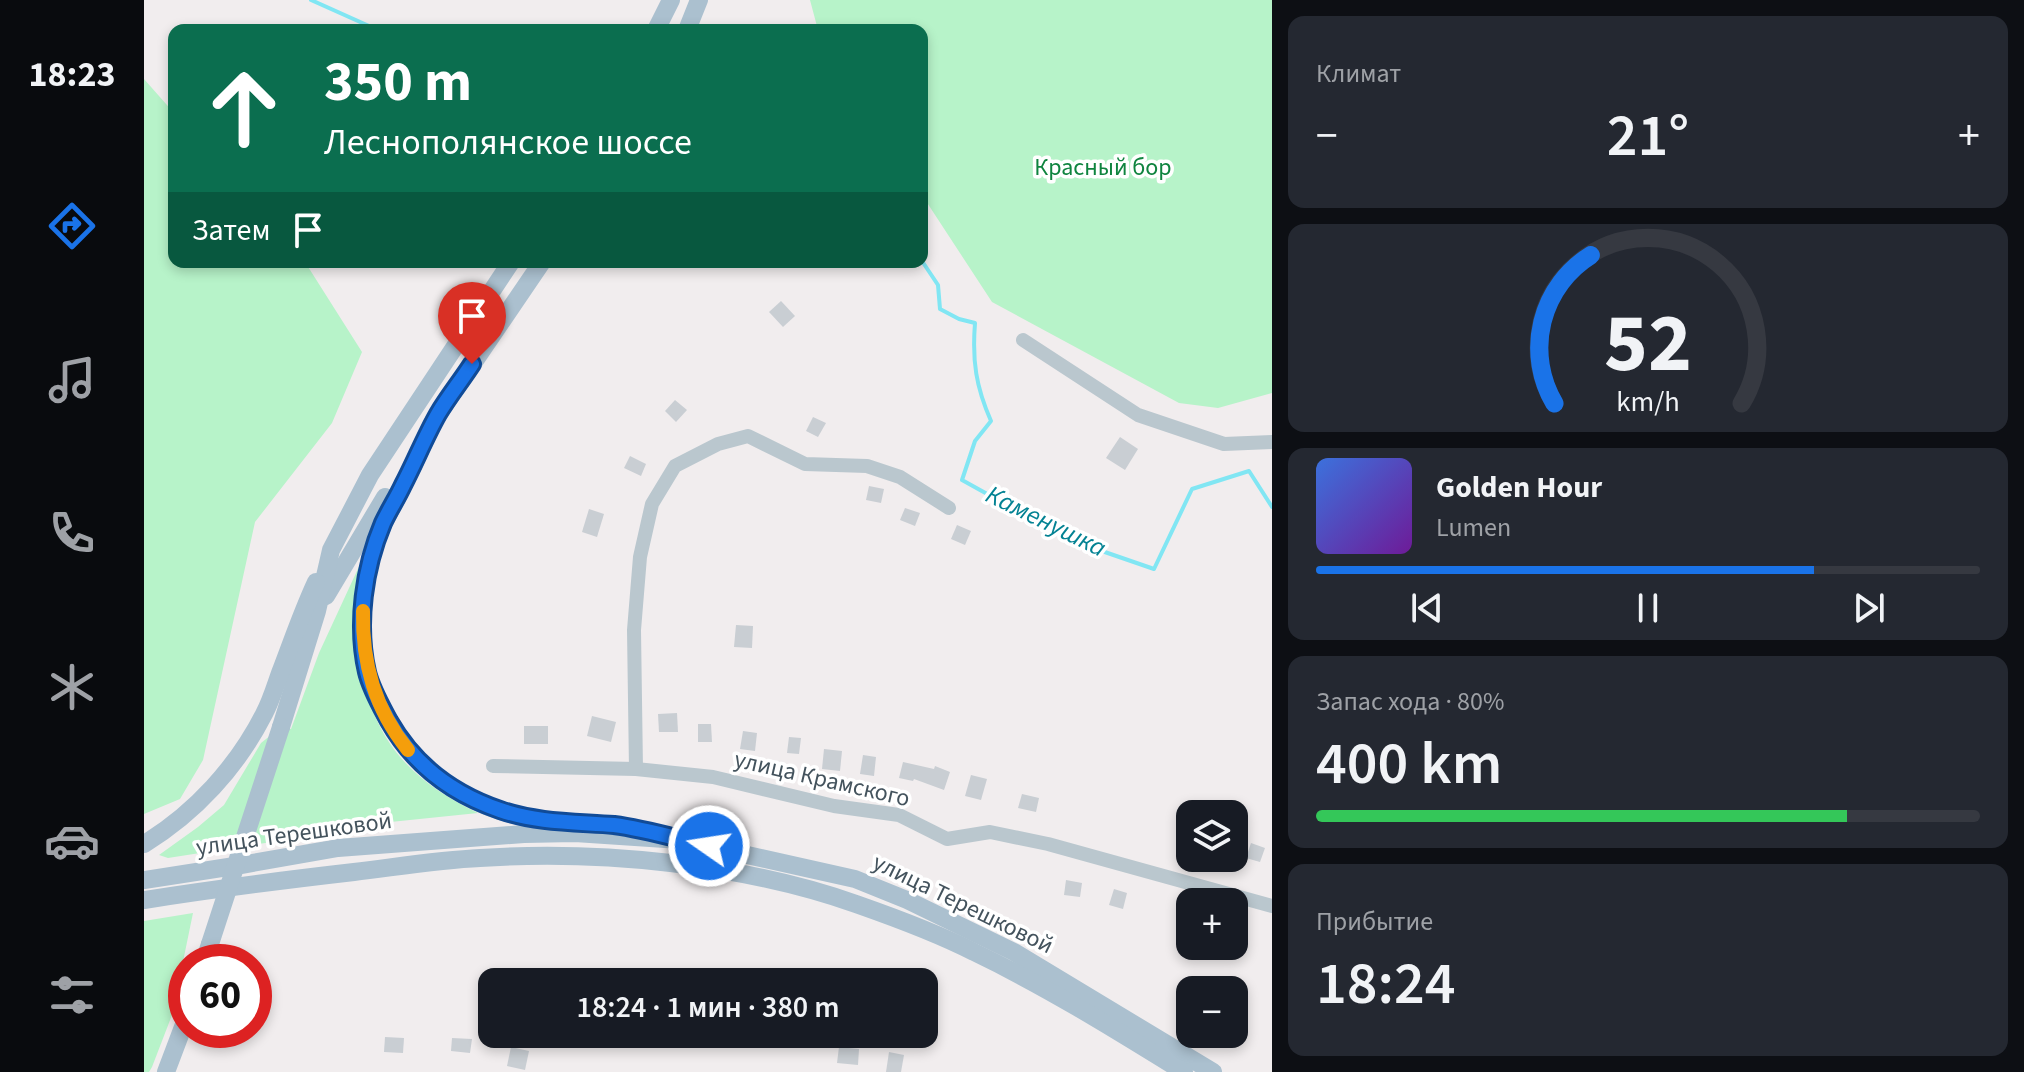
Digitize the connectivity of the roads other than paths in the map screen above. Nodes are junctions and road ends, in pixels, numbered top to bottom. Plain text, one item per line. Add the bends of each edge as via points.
1 (671, 0) edge
2 (699, 0) edge
3 (659, 24) edge
4 (689, 24) edge
5 (507, 268) edge
6 (538, 268) edge
7 (1023, 340) dead end
8 (437, 415) junction
9 (1272, 442) edge
10 (949, 508) dead end
11 (331, 550) junction
12 (317, 611) junction
13 (493, 766) dead end
14 (636, 769) junction
15 (680, 840) junction
16 (144, 844) edge
17 (144, 880) edge
18 (214, 889) junction
19 (144, 900) edge
20 (1272, 906) edge
21 (144, 912) edge
22 (210, 944) edge
23 (175, 1048) edge
24 (166, 1072) edge
25 (1184, 1072) edge
26 (1213, 1072) edge

1 - 3 main road
2 - 4 main road
5 - 11 main road via 370,475
6 - 8 main road
7 - 9 street via 1138,415 1224,444
8 - 12 main road
8 - 15 main road via 373,550 363,614 367,673 398,738 445,784 502,811
10 - 14 street via 900,477 867,466 805,464 748,436 718,444 675,466 652,504 640,557 634,630
11 - 12 main road
11 - 16 main road via 249,740 217,784 176,823
12 - 22 main road, bridge
13 - 14 street, улица Крамского
14 - 20 street, улица Крамского via 713,777 834,806 899,815 947,839 990,832 1048,844
15 - 17 main road, улица Терешковой via 524,834 338,848
15 - 26 main road, улица Терешковой via 855,879 907,900 1014,952
18 - 19 main road, улица Терешковой
18 - 21 main road via 183,906
18 - 25 main road, улица Терешковой via 495,857 582,855 745,875 854,903 973,951
23 - 24 main road

